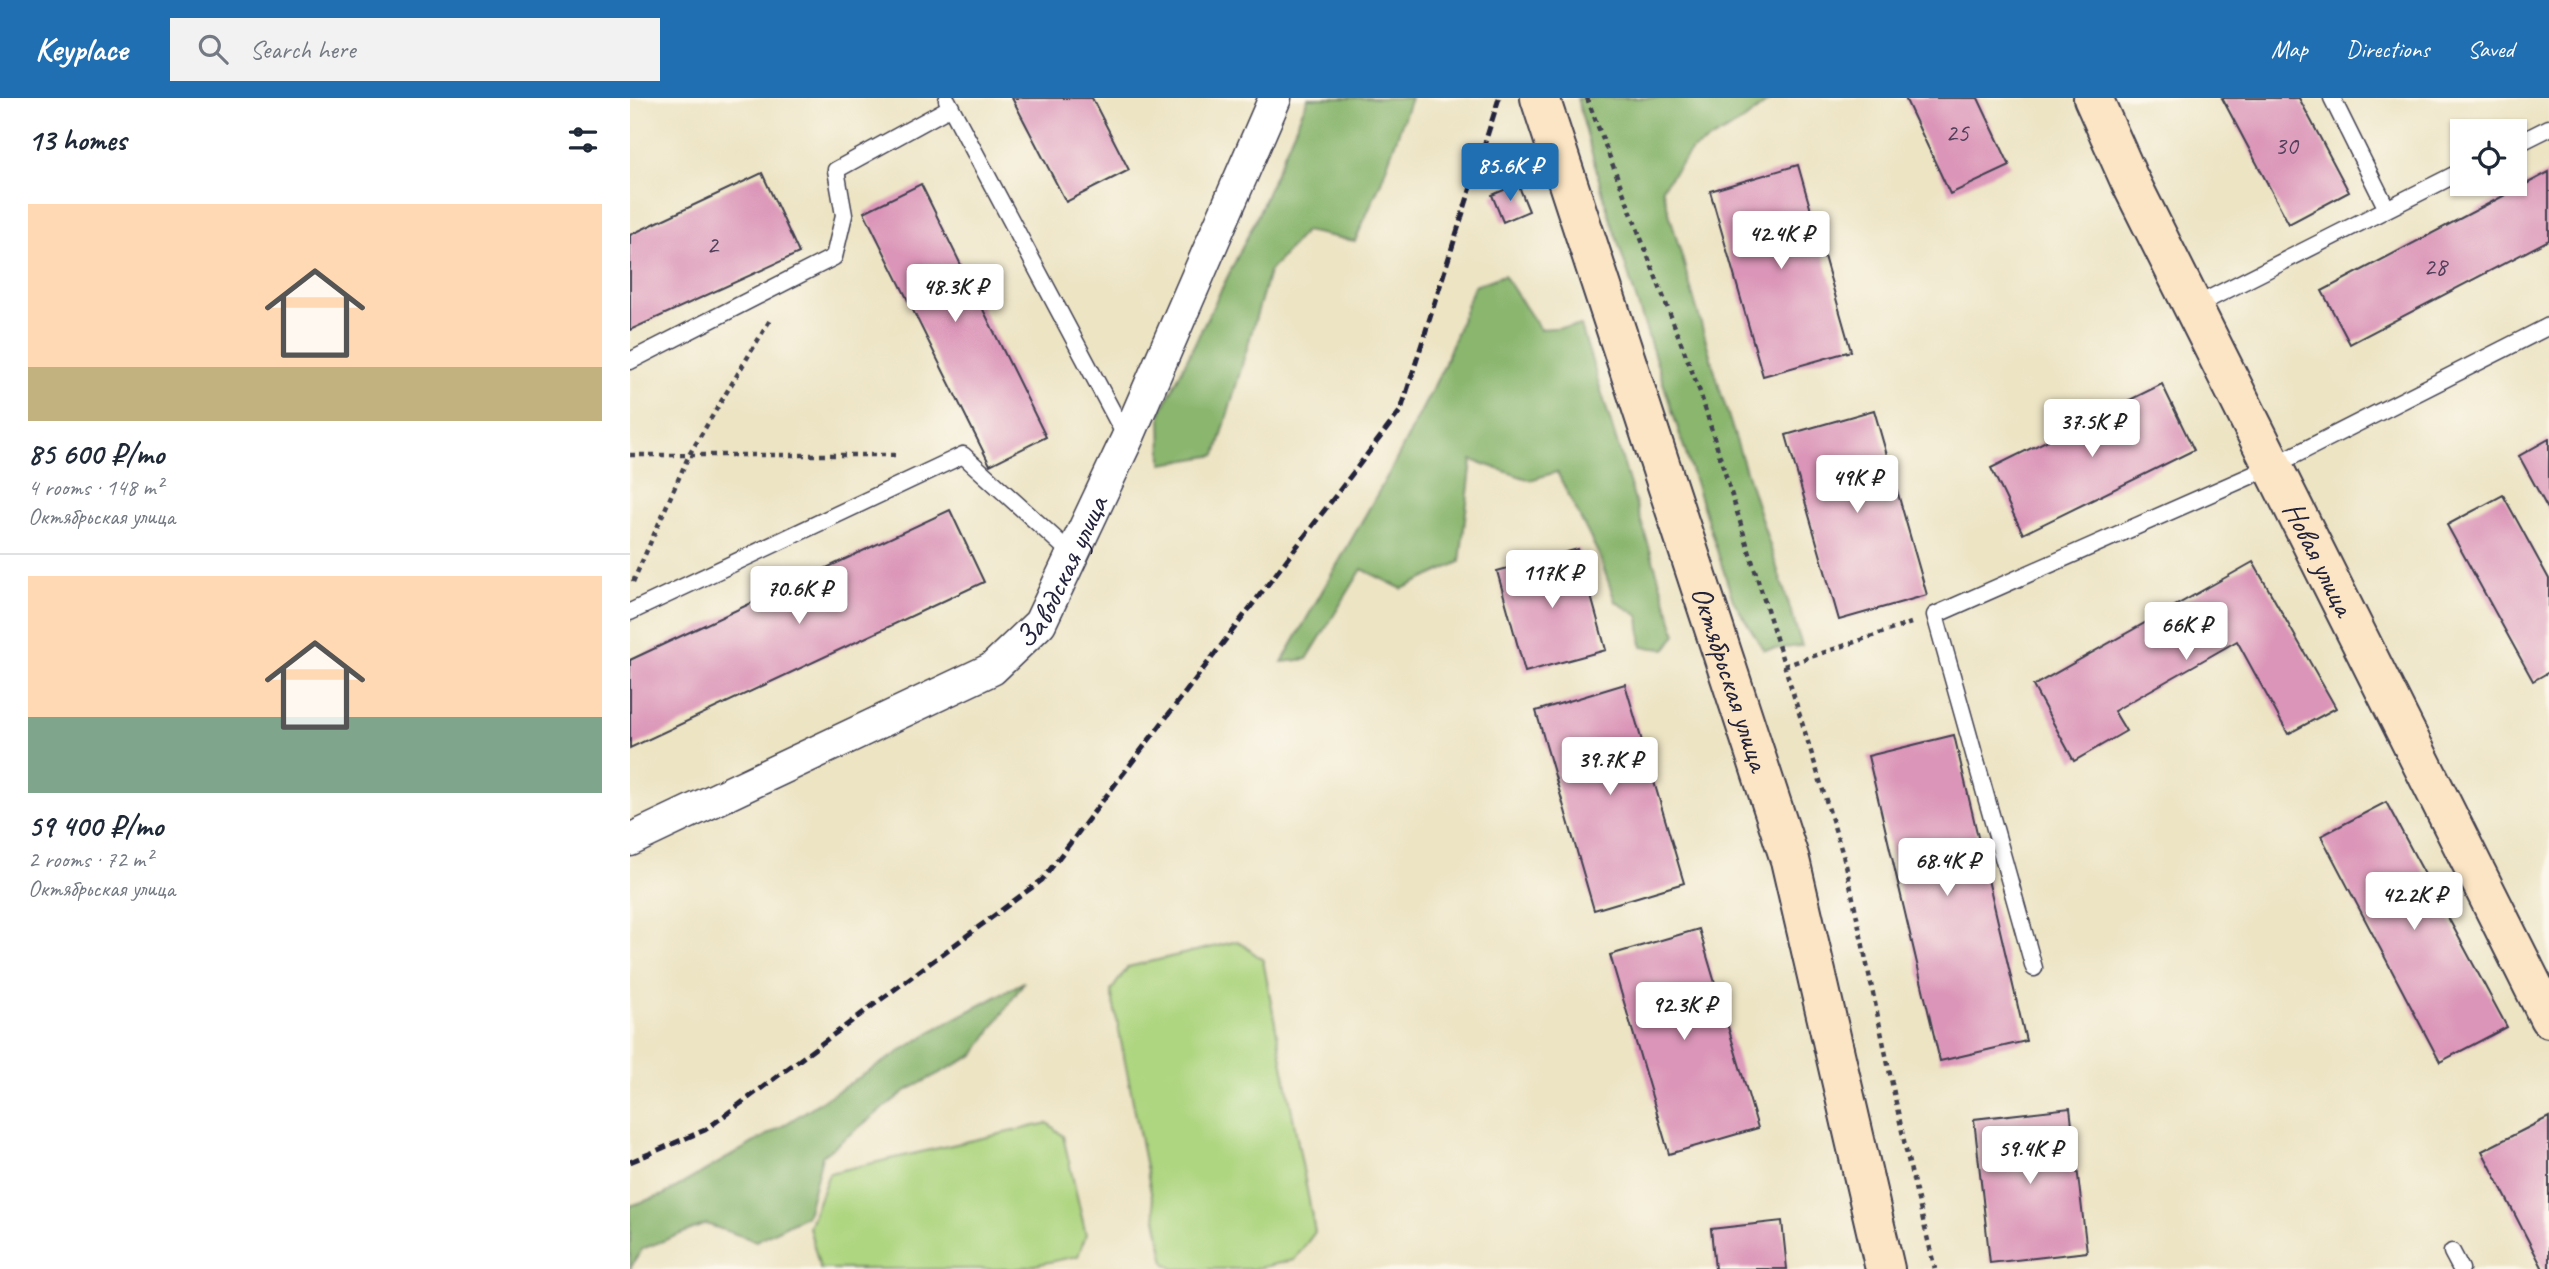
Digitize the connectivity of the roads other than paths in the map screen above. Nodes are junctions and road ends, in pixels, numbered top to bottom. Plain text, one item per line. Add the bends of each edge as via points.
1 (1275, 98) edge
2 (1540, 98) edge
3 (2094, 98) edge
4 (2332, 98) edge
5 (948, 103) edge
6 (2549, 128) edge
7 (2527, 139) edge
8 (2450, 177) edge
9 (2387, 209) junction
10 (2193, 307) junction
11 (2549, 326) edge
12 (630, 361) edge
13 (1127, 439) junction
14 (2273, 466) junction
15 (1073, 555) junction
16 (630, 612) edge
17 (631, 838) edge
18 (2034, 968) dead end
19 (2549, 1018) edge
20 (2452, 1252) dead end
21 (1885, 1269) edge
22 (2461, 1269) edge

1 - 13 street, Заводская улица
2 - 21 main road, Октябрьская улица via 1790,860
3 - 10 main road, Новая улица
4 - 9 lane
5 - 12 lane via 836,170 844,215 834,257
5 - 13 lane
6 - 7 lane
8 - 9 lane
9 - 10 lane
10 - 14 main road, Новая улица
11 - 14 lane
13 - 15 street, Заводская улица
14 - 18 lane via 1935,615
14 - 19 main road, Новая улица
15 - 16 lane via 963,455
15 - 17 street, Заводская улица via 1040,623 992,669
20 - 22 lane

